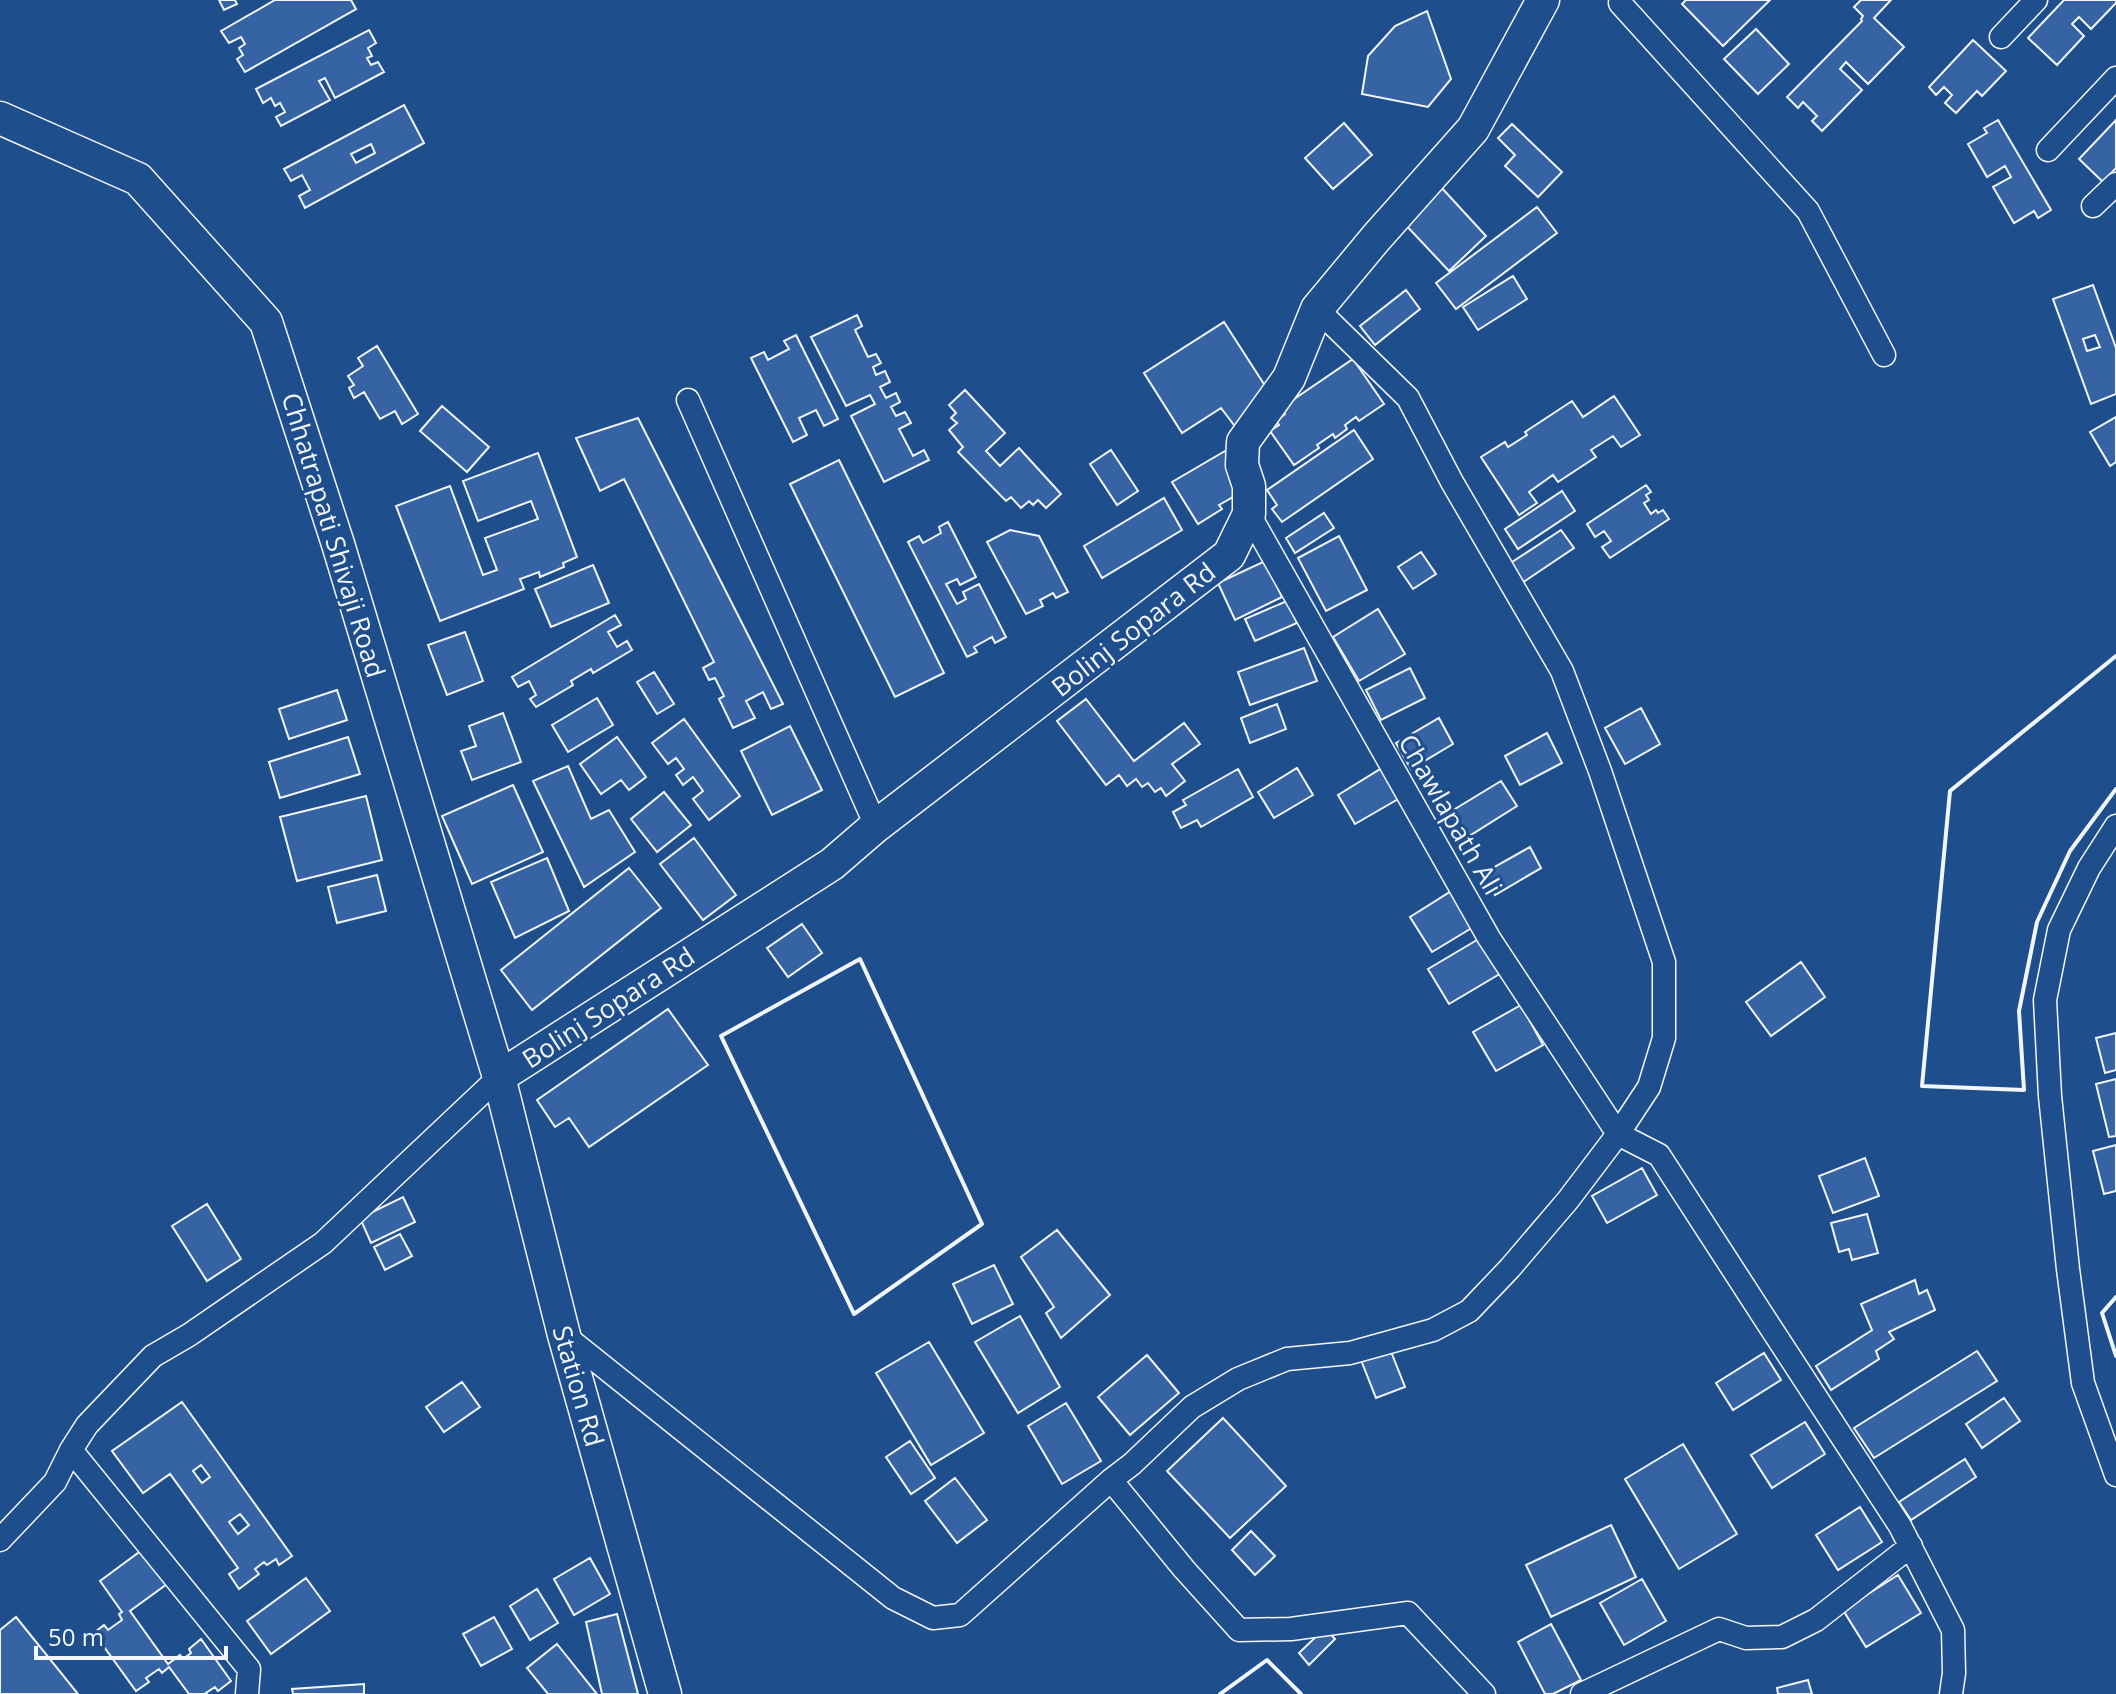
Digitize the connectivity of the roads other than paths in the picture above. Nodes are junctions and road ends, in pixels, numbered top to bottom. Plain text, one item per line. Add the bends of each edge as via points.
1 (1543, 0) edge
2 (2036, 0) edge
3 (1620, 1) edge
4 (2001, 37) dead end
5 (2116, 78) edge
6 (0, 118) edge
7 (2048, 150) dead end
8 (2116, 184) edge
9 (2093, 206) dead end
10 (1317, 309) junction
11 (1884, 355) dead end
12 (688, 400) dead end
13 (1249, 514) junction
14 (876, 826) junction
15 (2116, 826) edge
16 (499, 1077) junction
17 (1618, 1134) junction
18 (564, 1335) junction
19 (71, 1450) junction
20 (2116, 1475) edge
21 (1111, 1480) junction
22 (0, 1540) edge
23 (1911, 1546) junction
24 (247, 1694) edge
25 (665, 1694) edge
26 (1484, 1694) edge
27 (1582, 1694) edge
28 (1951, 1694) edge

1 - 10 main road via 1473,129
2 - 4 street
3 - 11 street via 1808,211
5 - 7 street
6 - 16 main road, Chhatrapati Shivaji Road via 138,179 266,322
8 - 9 street
10 - 13 main road via 1289,378 1243,442
10 - 17 street via 1408,398 1562,671 1600,771 1664,962 1664,1038 1649,1087
12 - 14 street
13 - 14 main road, Bolinj Sopara Rd via 1229,555
13 - 17 street, Chawlapath Ali via 1489,938
14 - 16 main road, Bolinj Sopara Rd via 832,864
15 - 20 street via 2059,930 2045,1000 2050,1096 2083,1383
16 - 18 main road, Station Rd
16 - 19 street via 323,1243 153,1356 87,1425
17 - 21 street via 1549,1223 1469,1311 1433,1330 1350,1353 1287,1359 1238,1379 1192,1407
17 - 23 street via 1659,1155
18 - 21 street via 893,1598 933,1618 960,1615
18 - 25 main road, Station Rd
19 - 22 street via 55,1482
19 - 24 street via 249,1669
21 - 26 street via 1239,1630 1291,1629 1408,1613
23 - 27 street via 1816,1620 1782,1637 1746,1638 1719,1629
23 - 28 street via 1953,1630

